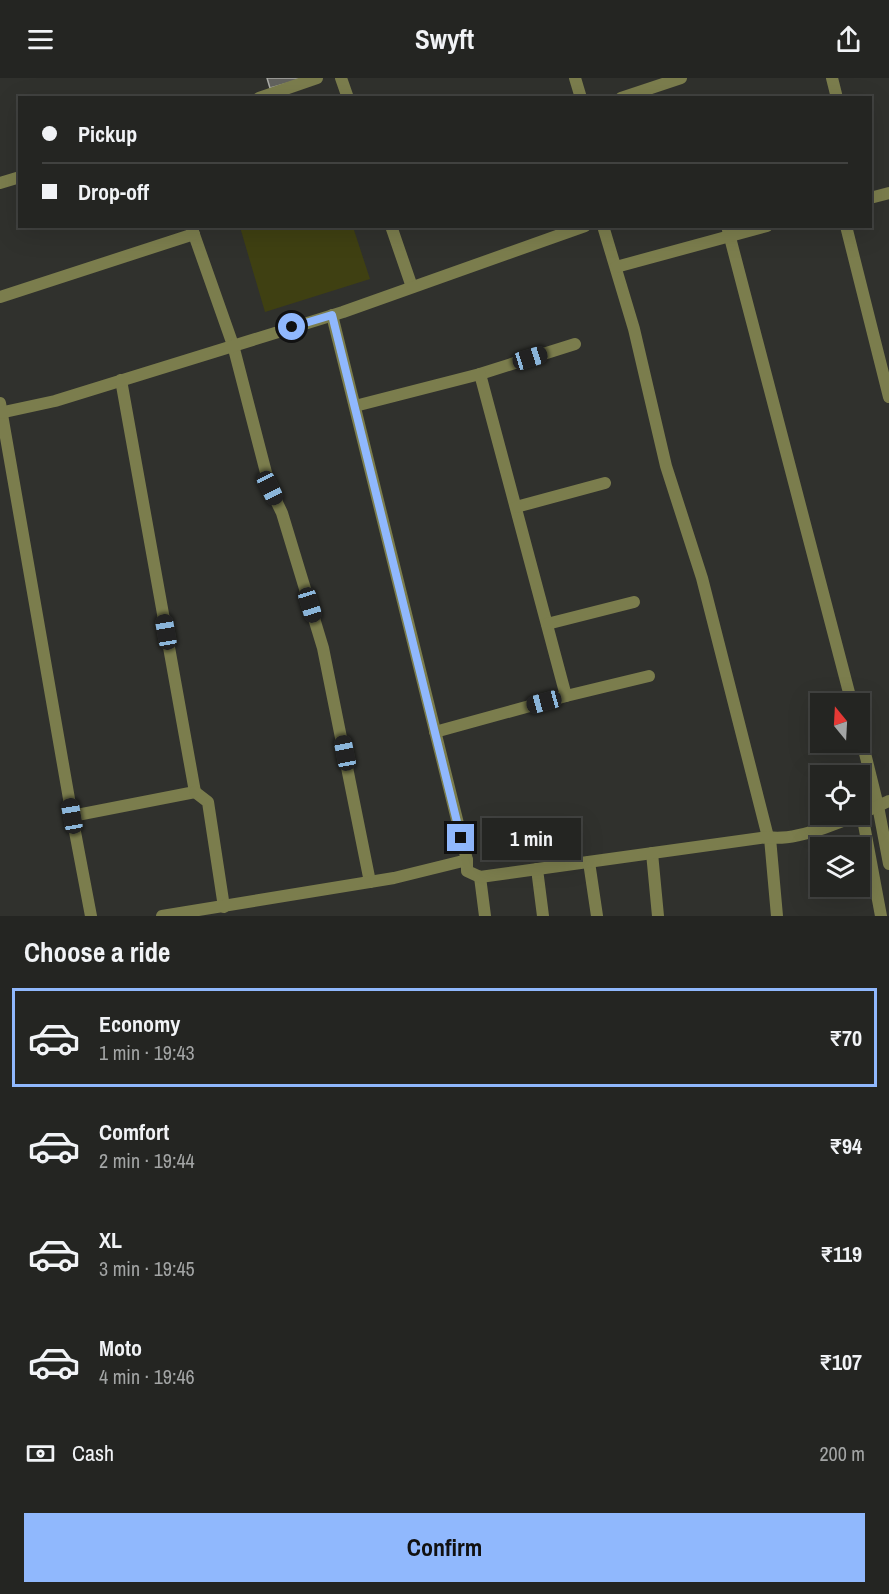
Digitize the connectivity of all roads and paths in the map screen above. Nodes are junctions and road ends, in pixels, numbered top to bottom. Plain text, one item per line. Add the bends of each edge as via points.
1 (317, 78) edge
2 (341, 78) edge
3 (575, 78) edge
4 (681, 78) edge
5 (832, 78) edge
6 (264, 96) edge
7 (347, 96) edge
8 (580, 96) edge
9 (627, 96) edge
10 (836, 96) edge
11 (18, 178) edge
12 (0, 183) edge
13 (889, 193) edge
14 (872, 197) edge
15 (392, 228) edge
16 (579, 228) edge
17 (604, 228) edge
18 (754, 228) edge
19 (847, 228) edge
20 (192, 230) edge
21 (728, 232) edge
22 (616, 267) junction
23 (412, 286) junction
24 (0, 297) edge
25 (332, 315) junction
26 (575, 344) dead end
27 (233, 345) junction
28 (480, 374) junction
29 (121, 380) junction
30 (889, 397) edge
31 (355, 406) junction
32 (1, 410) edge
33 (605, 483) dead end
34 (516, 507) junction
35 (634, 602) dead end
36 (547, 624) junction
37 (649, 676) dead end
38 (849, 693) edge
39 (566, 696) junction
40 (435, 732) junction
41 (867, 753) edge
42 (195, 792) junction
43 (884, 803) edge
44 (870, 810) edge
45 (72, 816) junction
46 (829, 825) edge
47 (864, 825) edge
48 (769, 838) junction
49 (652, 853) junction
50 (467, 860) junction
51 (589, 862) junction
52 (889, 864) edge
53 (537, 869) junction
54 (480, 877) junction
55 (370, 882) junction
56 (224, 907) junction
57 (211, 913) edge
58 (91, 916) edge
59 (162, 916) edge
60 (485, 916) edge
61 (543, 916) edge
62 (597, 916) edge
63 (658, 916) edge
64 (777, 916) edge
65 (881, 916) edge

1 - 6 street
2 - 7 street
3 - 8 street
4 - 9 street
5 - 10 street
11 - 12 street
13 - 14 street
15 - 23 street
16 - 23 street
17 - 22 street
18 - 21 street
19 - 30 street
20 - 24 street
20 - 27 street
21 - 22 street
21 - 38 street
22 - 48 street via 666,466 702,578
23 - 25 street
25 - 27 street
25 - 31 street
26 - 28 street
27 - 29 street
27 - 55 street via 270,488 282,513 323,648
28 - 31 street
28 - 34 street
29 - 32 street via 55,401
29 - 42 street
31 - 40 street
32 - 45 street
33 - 34 street
34 - 36 street
35 - 36 street
36 - 39 street
37 - 39 street
39 - 40 street
40 - 50 street
41 - 43 street
42 - 45 street
42 - 56 street via 208,802
43 - 44 street
43 - 52 street
45 - 58 street
46 - 48 street via 802,834
47 - 65 street
48 - 49 street
48 - 64 street
49 - 51 street
49 - 63 street
50 - 54 street via 467,871
50 - 55 street
51 - 53 street
51 - 62 street
53 - 54 street
53 - 61 street
54 - 60 street
55 - 56 street
56 - 57 street
57 - 59 street

